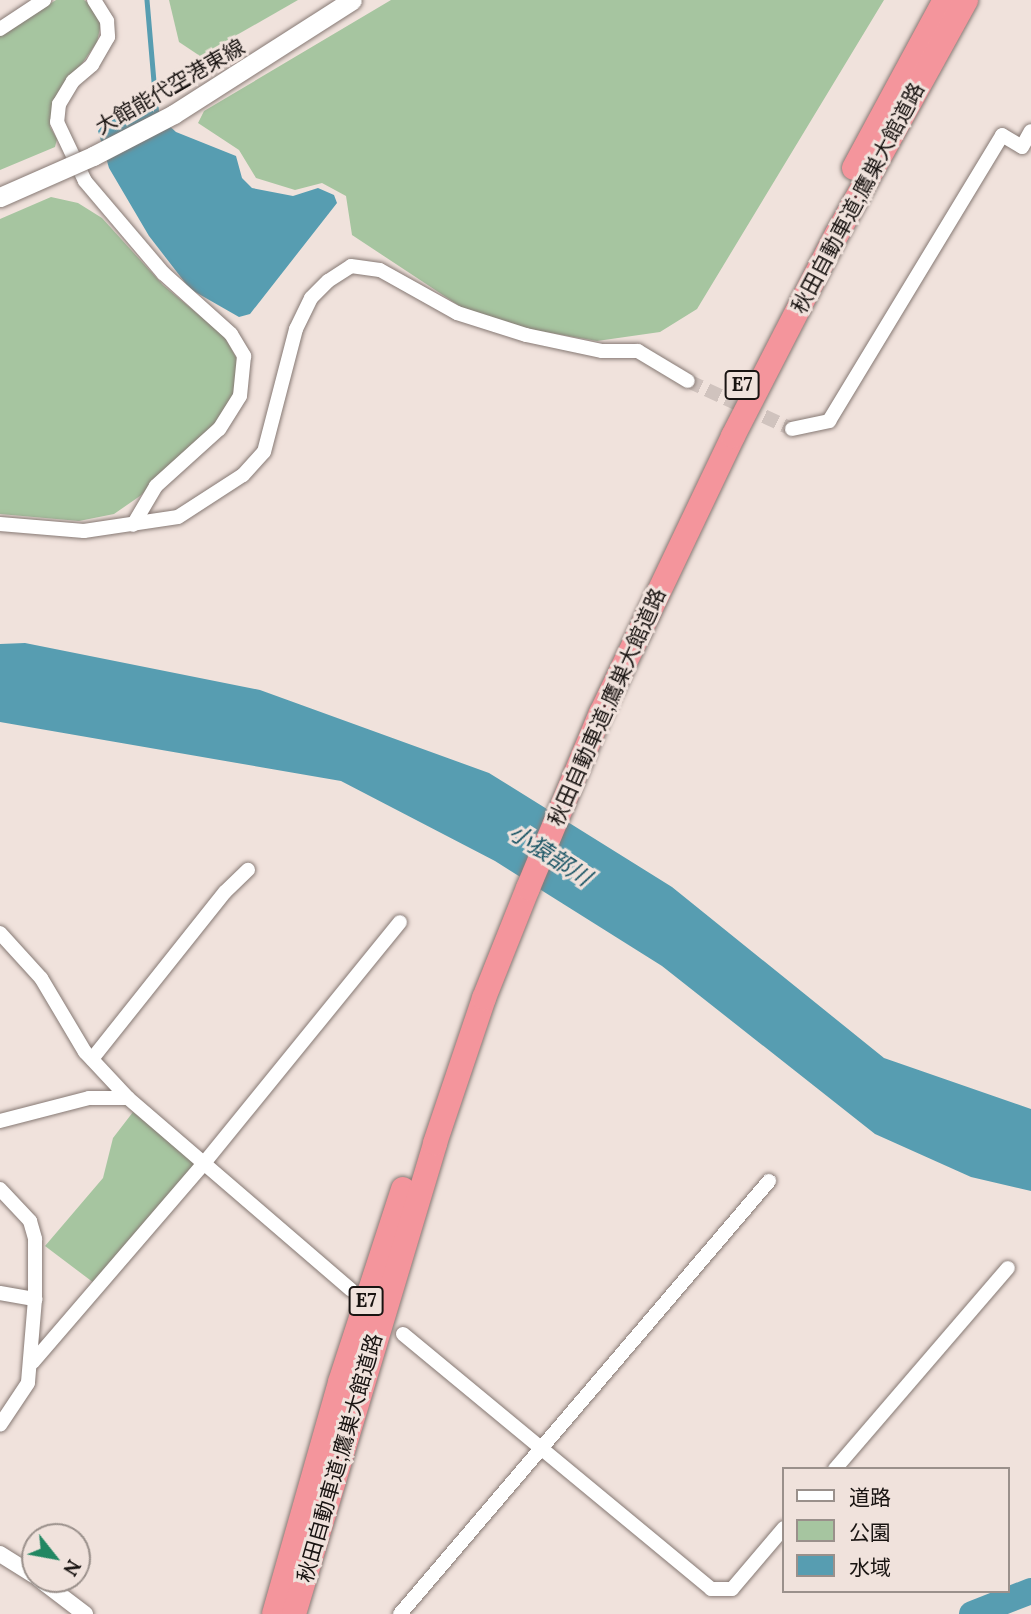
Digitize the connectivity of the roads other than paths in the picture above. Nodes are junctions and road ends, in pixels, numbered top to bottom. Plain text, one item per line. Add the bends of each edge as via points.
1 (44, 0) edge
2 (94, 0) edge
3 (352, 0) edge
4 (938, 0) edge
5 (944, 0) edge
6 (966, 0) edge
7 (971, 0) edge
8 (0, 29) edge
9 (906, 68) junction
10 (1031, 131) edge
11 (888, 138) junction
12 (0, 197) edge
13 (688, 381) tunnel mouth
14 (792, 429) tunnel mouth
15 (0, 524) edge
16 (133, 525) junction
17 (596, 710) junction
18 (248, 870) dead end
19 (400, 922) dead end
20 (0, 933) edge
21 (479, 995) junction
22 (92, 1059) junction
23 (128, 1098) junction
24 (0, 1121) edge
25 (205, 1162) junction
26 (769, 1181) dead end
27 (0, 1189) edge
28 (1007, 1268) dead end
29 (351, 1290) dead end
30 (0, 1293) edge
31 (35, 1299) junction
32 (403, 1334) dead end
33 (33, 1362) junction
34 (0, 1425) edge
35 (542, 1450) junction
36 (837, 1467) edge
37 (782, 1530) edge
38 (0, 1554) edge
39 (21, 1568) edge
40 (57, 1593) edge
41 (85, 1614) edge
42 (274, 1614) edge
43 (294, 1614) edge
44 (400, 1614) edge

1 - 8 street
2 - 16 street via 107,21 108,37 92,65 66,93 57,122 85,181 163,273 231,334 244,356 240,396 226,418 156,486
3 - 12 main road, 大館能代空港東線, bridge via 174,114
4 - 9 highway
5 - 9 highway, 秋田自動車道;鷹巣大館道路 / E7
6 - 11 highway, 秋田自動車道;鷹巣大館道路 / E7
7 - 11 highway
9 - 17 highway, 秋田自動車道;鷹巣大館道路 / E7 via 714,439
10 - 14 street via 1022,147 1002,135 830,421
11 - 17 highway, 秋田自動車道;鷹巣大館道路 / E7
13 - 16 street via 638,351 602,351 526,335 457,313 380,270 351,266 311,298 296,329 264,452 243,475 178,517
15 - 16 street via 84,531
17 - 21 highway, 秋田自動車道;鷹巣大館道路 / E7
18 - 22 street
19 - 25 street
20 - 22 street via 41,978
21 - 42 highway, 秋田自動車道;鷹巣大館道路 / E7 via 362,1315
21 - 43 highway, 秋田自動車道;鷹巣大館道路 / E7
22 - 23 street
23 - 24 street via 89,1098
23 - 25 street
25 - 29 street
25 - 33 street
26 - 35 street
27 - 31 street via 30,1221 35,1239
28 - 36 street
30 - 31 street
31 - 33 street
32 - 35 street
33 - 34 street via 29,1383
35 - 37 street via 711,1589 732,1589
35 - 44 street
38 - 39 street
40 - 41 street

